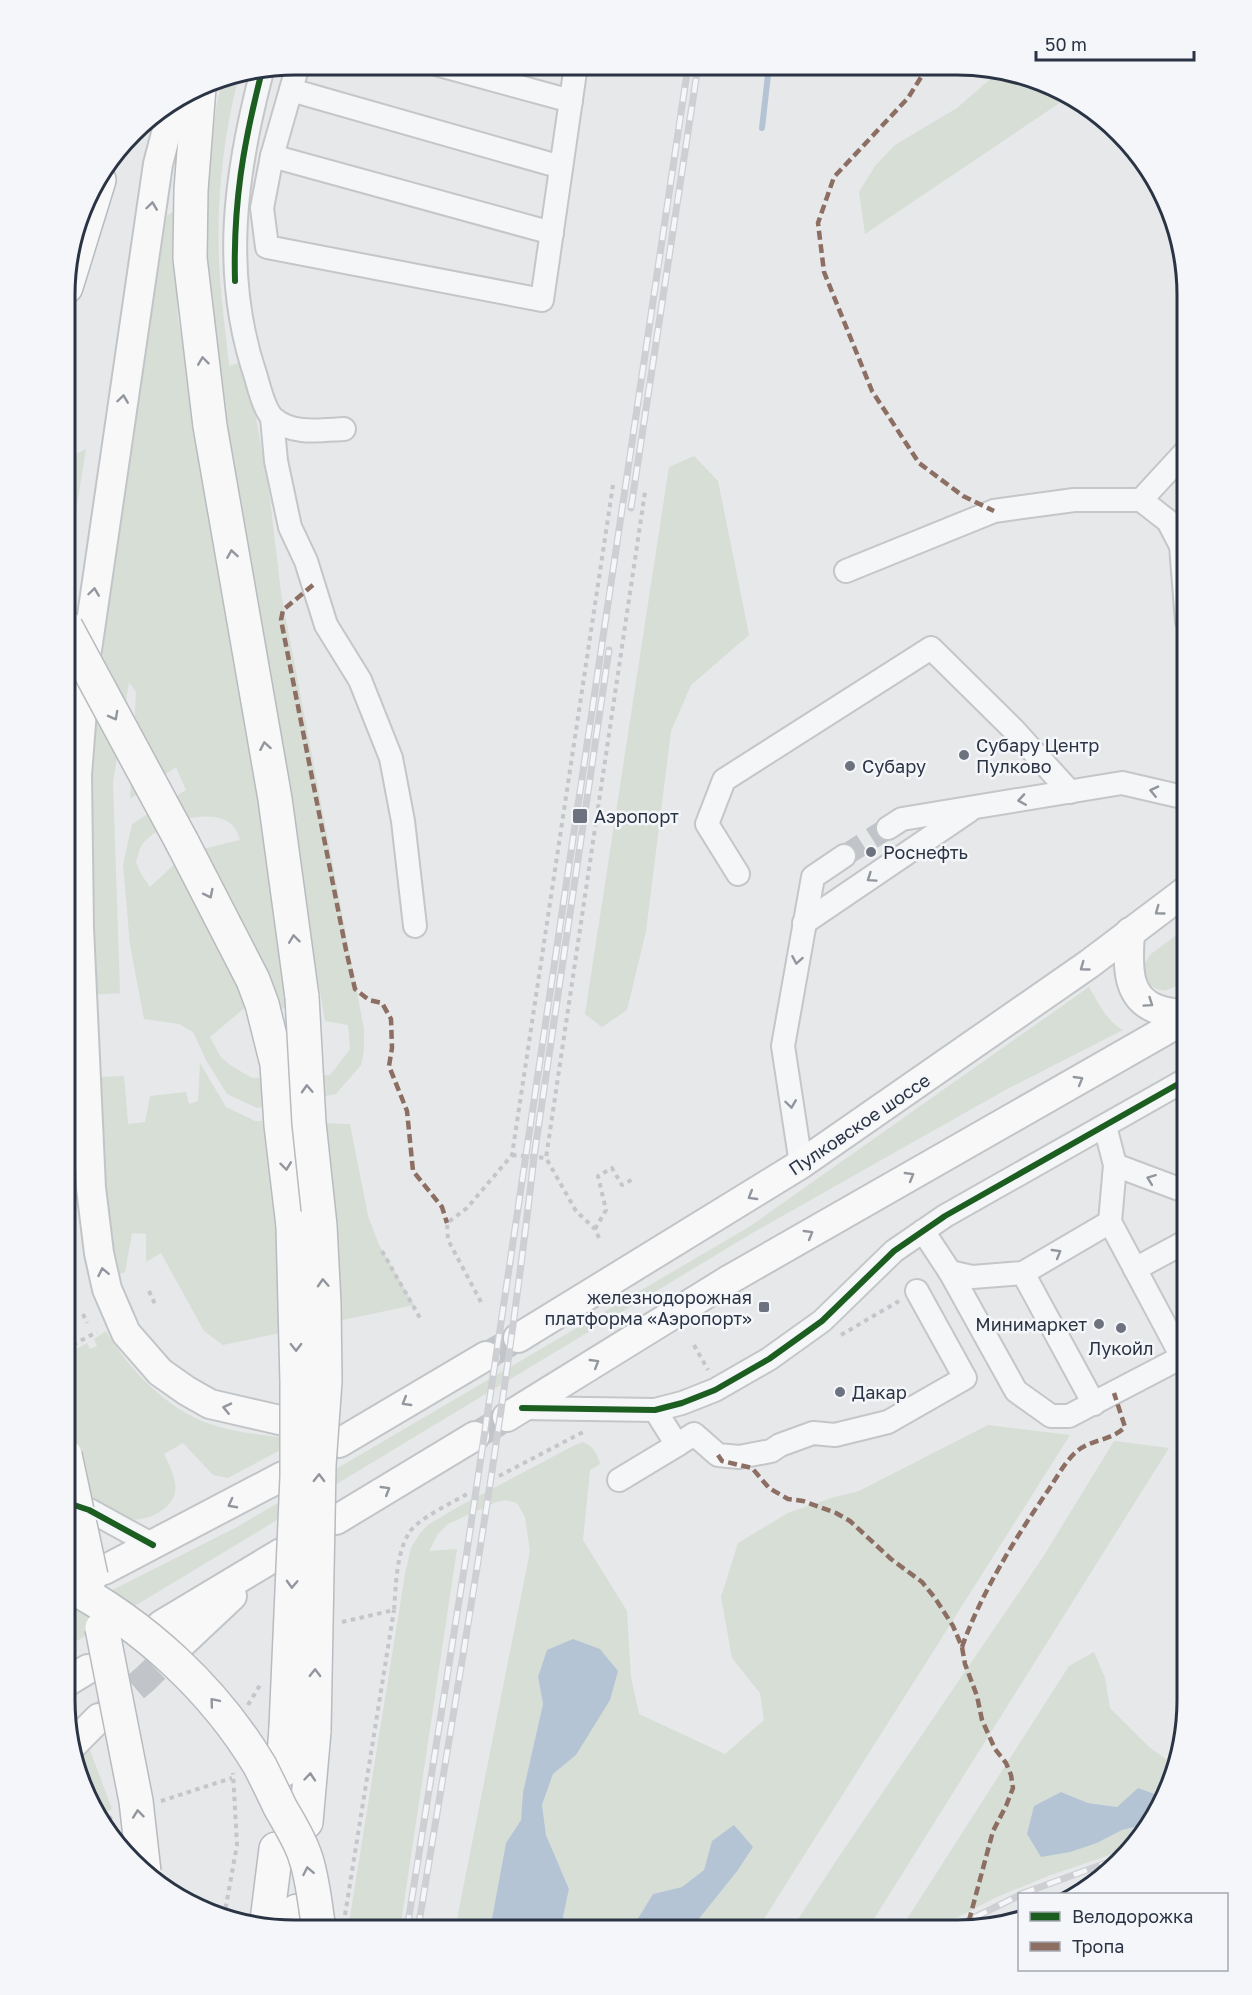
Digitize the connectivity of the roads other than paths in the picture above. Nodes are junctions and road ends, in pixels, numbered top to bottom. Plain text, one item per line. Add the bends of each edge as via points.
1 (295, 75) edge
2 (476, 75) edge
3 (575, 75) edge
4 (260, 78) edge
5 (291, 90) junction
6 (198, 98) edge
7 (571, 101) junction
8 (171, 113) edge
9 (272, 156) junction
10 (561, 167) junction
11 (552, 233) junction
12 (272, 418) junction
13 (345, 429) dead end
14 (1177, 461) edge
15 (1141, 500) junction
16 (1177, 538) edge
17 (846, 571) dead end
18 (76, 639) edge
19 (84, 685) dead end
20 (1070, 792) junction
21 (1177, 796) edge
22 (975, 807) junction
23 (888, 828) tunnel mouth
24 (844, 856) tunnel mouth
25 (738, 874) dead end
26 (1177, 897) edge
27 (804, 923) junction
28 (415, 926) dead end
29 (1130, 932) junction
30 (1177, 1015) edge
31 (1177, 1023) edge
32 (1177, 1085) edge
33 (1105, 1126) junction
34 (801, 1164) junction
35 (1115, 1165) junction
36 (1177, 1188) edge
37 (1110, 1222) junction
38 (923, 1231) junction
39 (1177, 1246) edge
40 (1135, 1269) junction
41 (950, 1272) junction
42 (1023, 1273) junction
43 (916, 1291) dead end
44 (1177, 1329) edge
45 (518, 1338) tunnel mouth
46 (486, 1356) tunnel mouth
47 (1177, 1362) edge
48 (1094, 1404) junction
49 (655, 1410) junction
50 (514, 1412) joint
51 (285, 1421) dead end
52 (345, 1434) dead end
53 (475, 1436) tunnel mouth
54 (677, 1445) junction
55 (283, 1476) dead end
56 (619, 1480) dead end
57 (75, 1510) edge
58 (89, 1510) dead end
59 (336, 1520) dead end
60 (153, 1545) junction
61 (276, 1556) dead end
62 (87, 1576) edge
63 (102, 1628) dead end
64 (172, 1634) tunnel mouth
65 (99, 1719) tunnel mouth
66 (300, 1730) junction
67 (78, 1739) edge
68 (282, 1770) dead end
69 (306, 1822) dead end
70 (276, 1849) dead end
71 (142, 1857) edge
72 (267, 1918) edge
73 (313, 1920) edge

1 - 5 street
2 - 7 street
3 - 7 street
4 - 12 street via 236,199 250,360
5 - 9 street
5 - 10 street
66 -> 6 highway, bridge via 325,1381 320,1226 302,997 275,799 210,426 190,258
7 - 10 street
18 -> 8 main road via 158,164
9 - 11 street
9 - 11 street via 262,208 267,247 542,300
10 - 11 street
12 - 13 street via 312,431
12 - 28 street via 276,461 290,527 306,561 326,625 360,680 391,758
14 - 15 street
15 - 16 street via 1168,521
15 - 17 street via 1074,500 994,511
18 -> 66 highway, bridge via 253,980 277,1064 293,1226
51 -> 19 main road via 210,1404 159,1372 126,1333 107,1289 91,1188 79,928 77,775
21 -> 20 street via 1122,783
20 -> 22 street
20 - 25 street via 931,648 724,780 707,824
22 - 23 street via 902,819
22 -> 27 street
24 - 27 street via 813,877
26 -> 29 main road, Пулковское шоссе
27 -> 34 street via 783,1046
29 -> 30 main road via 1130,978 1135,991 1146,1003
29 -> 34 main road, Пулковское шоссе via 964,1053
50 -> 31 main road via 727,1281
32 - 33 street
33 - 35 street
33 - 38 street
34 -> 45 main road, Пулковское шоссе
36 -> 35 street
35 - 37 street
37 - 40 street
42 -> 37 street
38 - 41 street
38 - 49 street via 894,1251 822,1322 784,1350 715,1390
39 - 40 street
40 - 44 street
41 - 42 street via 972,1277
41 - 48 street via 1016,1390 1051,1416 1069,1416
42 - 48 street
43 - 54 street via 965,1377 888,1422 835,1435 813,1433 771,1451 739,1457 718,1455 694,1434
46 -> 52 main road
47 - 48 street
49 - 50 street
49 - 54 street
59 -> 53 main road
54 - 56 street
55 -> 60 main road
57 - 62 highway, bridge
58 - 60 street
60 - 62 main road
61 - 64 main road
73 -> 62 highway, bridge via 305,1857 259,1766 196,1682 157,1646 86,1594
71 -> 63 highway, bridge via 136,1801
65 - 67 main road
66 - 68 highway
69 -> 66 highway
70 - 72 highway

